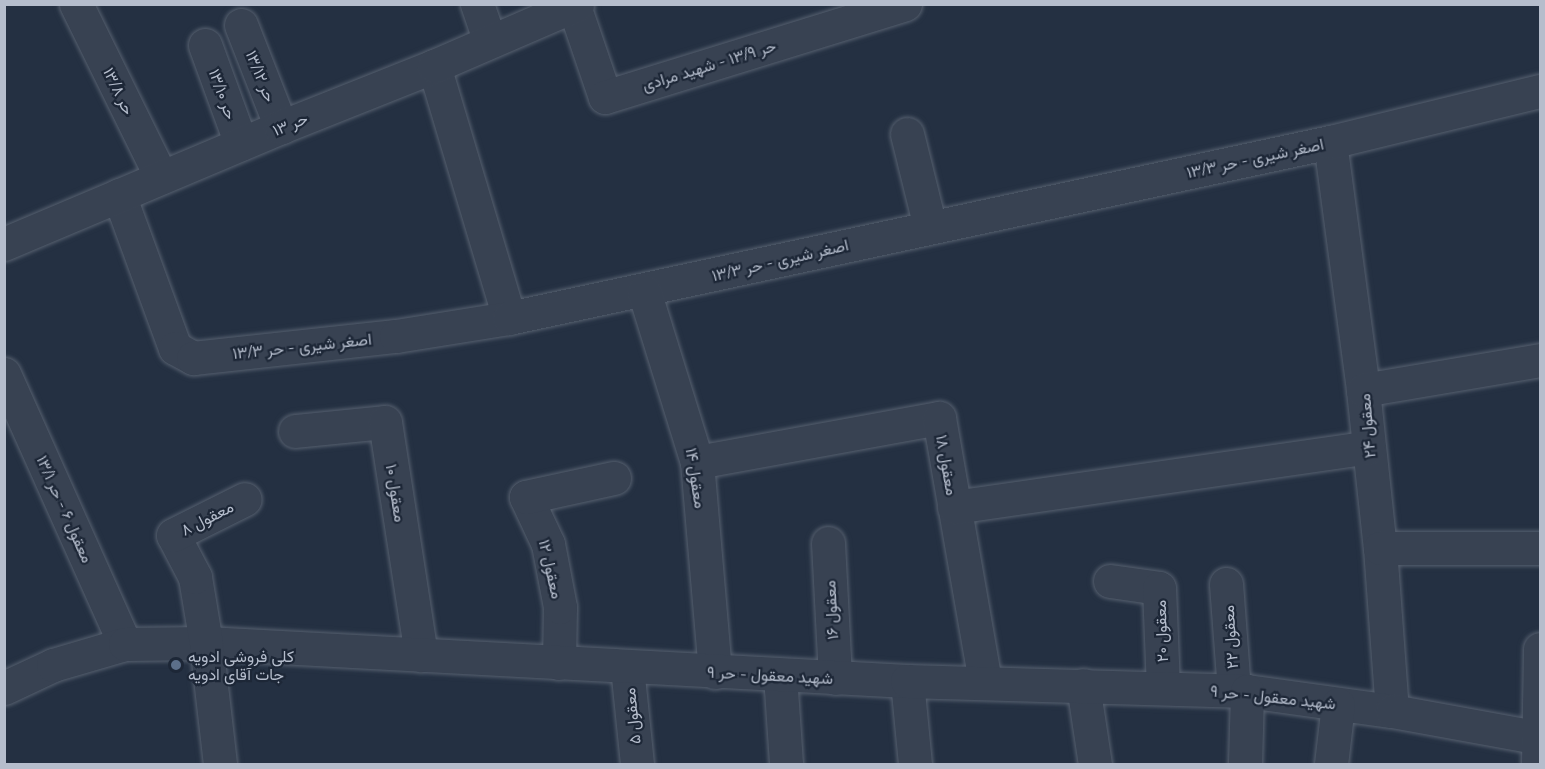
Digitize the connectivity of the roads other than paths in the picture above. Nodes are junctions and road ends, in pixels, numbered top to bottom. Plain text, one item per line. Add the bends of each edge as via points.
1 (76, 4) edge
2 (477, 4) edge
3 (905, 4) edge
4 (575, 5) edge
5 (241, 25) dead end
6 (490, 41) junction
7 (205, 45) dead end
8 (434, 66) junction
9 (1540, 91) edge
10 (281, 127) junction
11 (907, 135) dead end
12 (1330, 142) junction
13 (242, 144) junction
14 (161, 177) junction
15 (118, 195) junction
16 (930, 227) junction
17 (4, 244) edge
18 (644, 291) junction
19 (510, 318) junction
20 (1540, 360) edge
21 (4, 374) edge
22 (1363, 390) junction
23 (295, 431) dead end
24 (1368, 447) junction
25 (697, 462) junction
26 (614, 478) dead end
27 (245, 499) dead end
28 (954, 507) junction
29 (828, 543) dead end
30 (1380, 548) junction
31 (1540, 548) edge
32 (1110, 581) dead end
33 (1226, 584) dead end
34 (206, 642) junction
35 (125, 644) junction
36 (1540, 650) edge
37 (421, 655) junction
38 (559, 663) junction
39 (627, 667) junction
40 (715, 672) junction
41 (780, 675) junction
42 (835, 678) junction
43 (907, 681) junction
44 (985, 682) junction
45 (1083, 685) junction
46 (1163, 687) junction
47 (4, 688) edge
48 (1241, 690) junction
49 (1338, 704) junction
50 (1392, 711) junction
51 (1538, 747) edge
52 (220, 765) edge
53 (637, 765) edge
54 (786, 765) edge
55 (915, 765) edge
56 (1095, 765) edge
57 (1245, 765) edge
58 (1331, 765) edge

1 - 14 street, حر ۱۳/۸
2 - 6 street
3 - 4 street, حر ۱۳/۹ - شهید مرادی via 605,97
4 - 6 street, حر ۱۳
5 - 10 street, حر ۱۳/۱۲
6 - 8 street, حر ۱۳
7 - 13 street, حر ۱۳/۱۰
8 - 10 street, حر ۱۳
8 - 19 street
9 - 12 street, اصغر شیری - حر ۱۳/۳
10 - 13 street, حر ۱۳
11 - 16 street
12 - 16 street, اصغر شیری - حر ۱۳/۳
12 - 22 street, معقول ۲۴
13 - 14 street, حر ۱۳
14 - 15 street, حر ۱۳
15 - 17 street, حر ۱۳
15 - 19 street, اصغر شیری - حر ۱۳/۳ via 175,348 193,358 396,336
16 - 18 street, اصغر شیری - حر ۱۳/۳
18 - 19 street, اصغر شیری - حر ۱۳/۳
18 - 25 street, معقول ۱۴
20 - 22 street
21 - 35 street, معقول ۶ - حر ۱۳/۱
22 - 24 street, معقول ۲۴
23 - 37 street, معقول ۱۰ via 385,422
24 - 28 street
24 - 30 street, معقول ۲۴
25 - 28 street, معقول ۱۸ via 939,418
25 - 40 street, معقول ۱۴
26 - 38 street, معقول ۱۲ via 526,497 548,544 560,607
27 - 34 street, معقول ۸ via 173,535 195,577
28 - 44 street, معقول ۱۸
29 - 42 street, معقول ۱۶
30 - 31 street
30 - 50 street, معقول ۲۴
32 - 46 street, معقول ۲۰ via 1159,588
33 - 48 street, معقول ۲۲
34 - 35 street, شهید معقول - حر ۹
34 - 37 street, شهید معقول - حر ۹
34 - 52 street
35 - 47 street, شهید معقول - حر ۹ via 53,665
36 - 51 street
37 - 38 street, شهید معقول - حر ۹
38 - 39 street, شهید معقول - حر ۹
39 - 40 street, شهید معقول - حر ۹
39 - 53 street, معقول ۵
40 - 41 street, شهید معقول - حر ۹
41 - 42 street, شهید معقول - حر ۹
41 - 54 street
42 - 43 street, شهید معقول - حر ۹
43 - 44 street, شهید معقول - حر ۹
43 - 55 street
44 - 45 street, شهید معقول - حر ۹
45 - 46 street, شهید معقول - حر ۹
45 - 56 street
46 - 48 street, شهید معقول - حر ۹
48 - 49 street, شهید معقول - حر ۹
48 - 57 street, معقول ۲۲
49 - 50 street, شهید معقول - حر ۹
49 - 58 street
50 - 51 street, شهید معقول - حر ۹

